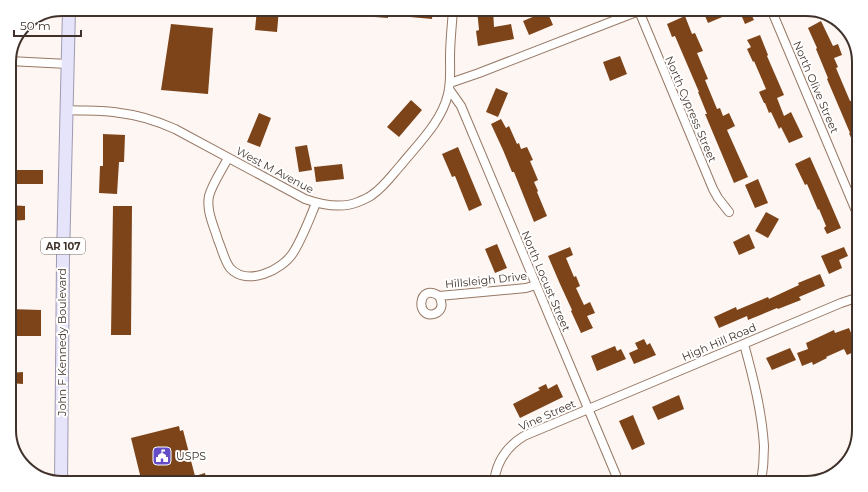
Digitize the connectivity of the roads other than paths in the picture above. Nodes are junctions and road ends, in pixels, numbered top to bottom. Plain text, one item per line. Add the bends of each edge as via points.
1 (69, 16) edge
2 (453, 16) edge
3 (616, 16) edge
4 (643, 16) edge
5 (774, 16) edge
6 (16, 62) edge
7 (68, 64) junction
8 (449, 86) junction
9 (67, 110) junction
10 (228, 158) junction
11 (852, 201) edge
12 (316, 203) junction
13 (729, 212) dead end
14 (536, 285) junction
15 (439, 296) dead end
16 (852, 299) edge
17 (744, 344) junction
18 (588, 409) junction
19 (61, 476) edge
20 (495, 476) edge
21 (616, 476) edge
22 (762, 476) edge

1 - 7 main road, John F Kennedy Boulevard / AR 107
2 - 8 street
3 - 8 street
4 - 13 street, North Cypress Street via 713,189
5 - 11 street, North Olive Street
6 - 7 street
7 - 9 main road, John F Kennedy Boulevard / AR 107
8 - 12 street, West M Avenue via 445,102 430,130 372,196 344,206
8 - 14 street, North Locust Street via 461,106
9 - 10 street, West M Avenue via 144,117 175,129
9 - 19 main road, John F Kennedy Boulevard / AR 107 via 62,258
10 - 12 street, West M Avenue
10 - 12 street via 211,189 209,209 224,256 237,273 254,276 265,274 277,268 293,254
14 - 15 street, Hillsleigh Drive
14 - 18 street, North Locust Street
16 - 17 street, High Hill Road
17 - 18 street, High Hill Road
17 - 22 street via 762,429 764,454
18 - 20 street, Vine Street via 524,436 511,445 503,456
18 - 21 street, North Locust Street

